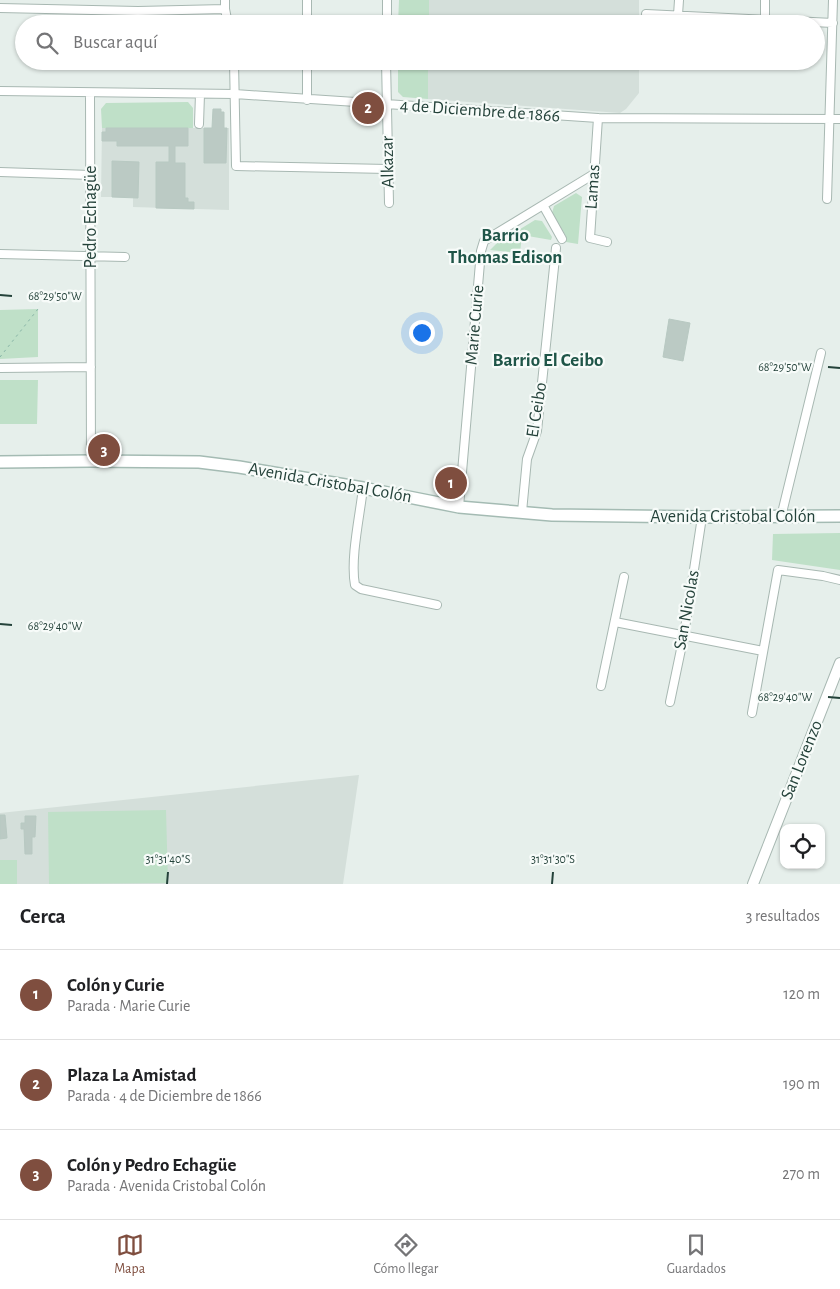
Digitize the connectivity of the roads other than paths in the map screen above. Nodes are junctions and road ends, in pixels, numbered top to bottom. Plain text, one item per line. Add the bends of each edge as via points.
1 (101, 0) edge
2 (225, 0) edge
3 (308, 0) edge
4 (387, 0) edge
5 (679, 0) edge
6 (765, 0) edge
7 (833, 0) edge
8 (25, 4) edge
9 (0, 8) edge
10 (101, 9) junction
11 (225, 10) junction
12 (646, 14) dead end
13 (226, 15) edge
14 (307, 15) edge
15 (387, 15) edge
16 (678, 15) joint
17 (765, 15) edge
18 (825, 23) edge
19 (833, 23) junction
20 (234, 70) edge
21 (307, 70) edge
22 (386, 70) edge
23 (0, 91) edge
24 (90, 92) junction
25 (200, 94) junction
26 (235, 94) junction
27 (307, 100) junction
28 (386, 105) junction
29 (598, 118) junction
30 (830, 119) junction
31 (840, 119) edge
32 (199, 124) dead end
33 (388, 169) junction
34 (0, 172) edge
35 (594, 174) junction
36 (90, 175) junction
37 (828, 199) dead end
38 (389, 204) dead end
39 (543, 205) junction
40 (562, 239) dead end
41 (607, 242) dead end
42 (556, 248) dead end
43 (0, 254) edge
44 (91, 256) junction
45 (125, 256) dead end
46 (821, 353) dead end
47 (91, 367) junction
48 (0, 368) edge
49 (91, 461) junction
50 (0, 462) edge
51 (363, 488) junction
52 (458, 507) junction
53 (522, 512) junction
54 (840, 516) edge
55 (781, 517) junction
56 (702, 518) junction
57 (624, 577) dead end
58 (840, 580) edge
59 (437, 605) dead end
60 (615, 622) junction
61 (684, 635) junction
62 (763, 651) junction
63 (840, 663) edge
64 (601, 686) dead end
65 (670, 702) dead end
66 (752, 713) dead end
67 (753, 884) edge

1 - 10 street
2 - 11 street
3 - 14 street
4 - 15 street
5 - 16 street
6 - 17 street
7 - 19 street
8 - 9 street
8 - 10 street
10 - 11 street
11 - 13 street
12 - 16 street
18 - 19 street
19 - 30 street
20 - 26 street
21 - 27 street
22 - 28 street, Alkazar
23 - 24 street, 4 de Diciembre de 1866
24 - 25 street, 4 de Diciembre de 1866
24 - 36 street, Pedro Echagüe
25 - 26 street, 4 de Diciembre de 1866
25 - 32 street
26 - 27 street, 4 de Diciembre de 1866
26 - 33 street via 236,166
27 - 28 street, 4 de Diciembre de 1866
28 - 29 street, 4 de Diciembre de 1866
28 - 33 street, Alkazar
29 - 30 street, 4 de Diciembre de 1866
29 - 35 street, Lamas
30 - 31 street, 4 de Diciembre de 1866
30 - 37 street
33 - 38 street, Alkazar
34 - 36 street
35 - 39 street, Marie Curie
35 - 41 street, Lamas via 590,238
36 - 44 street, Pedro Echagüe
39 - 40 street
39 - 52 street, Marie Curie via 484,241 481,250
42 - 53 street, El Ceibo via 537,431 528,459
43 - 44 street
44 - 45 street
44 - 47 street, Pedro Echagüe
46 - 55 street
47 - 48 street
47 - 49 street, Pedro Echagüe
49 - 50 main road, Avenida Cristobal Colón
49 - 51 main road, Avenida Cristobal Colón via 199,462
51 - 52 main road, Avenida Cristobal Colón
51 - 59 street via 354,561 355,585
52 - 53 main road, Avenida Cristobal Colón
53 - 56 main road, Avenida Cristobal Colón
54 - 55 main road, Avenida Cristobal Colón
55 - 56 main road, Avenida Cristobal Colón
56 - 61 street, San Nicolas
57 - 60 street
58 - 62 street via 778,570
60 - 61 street
60 - 64 street
61 - 62 street
61 - 65 street, San Nicolas
62 - 66 street
63 - 67 street, San Lorenzo

